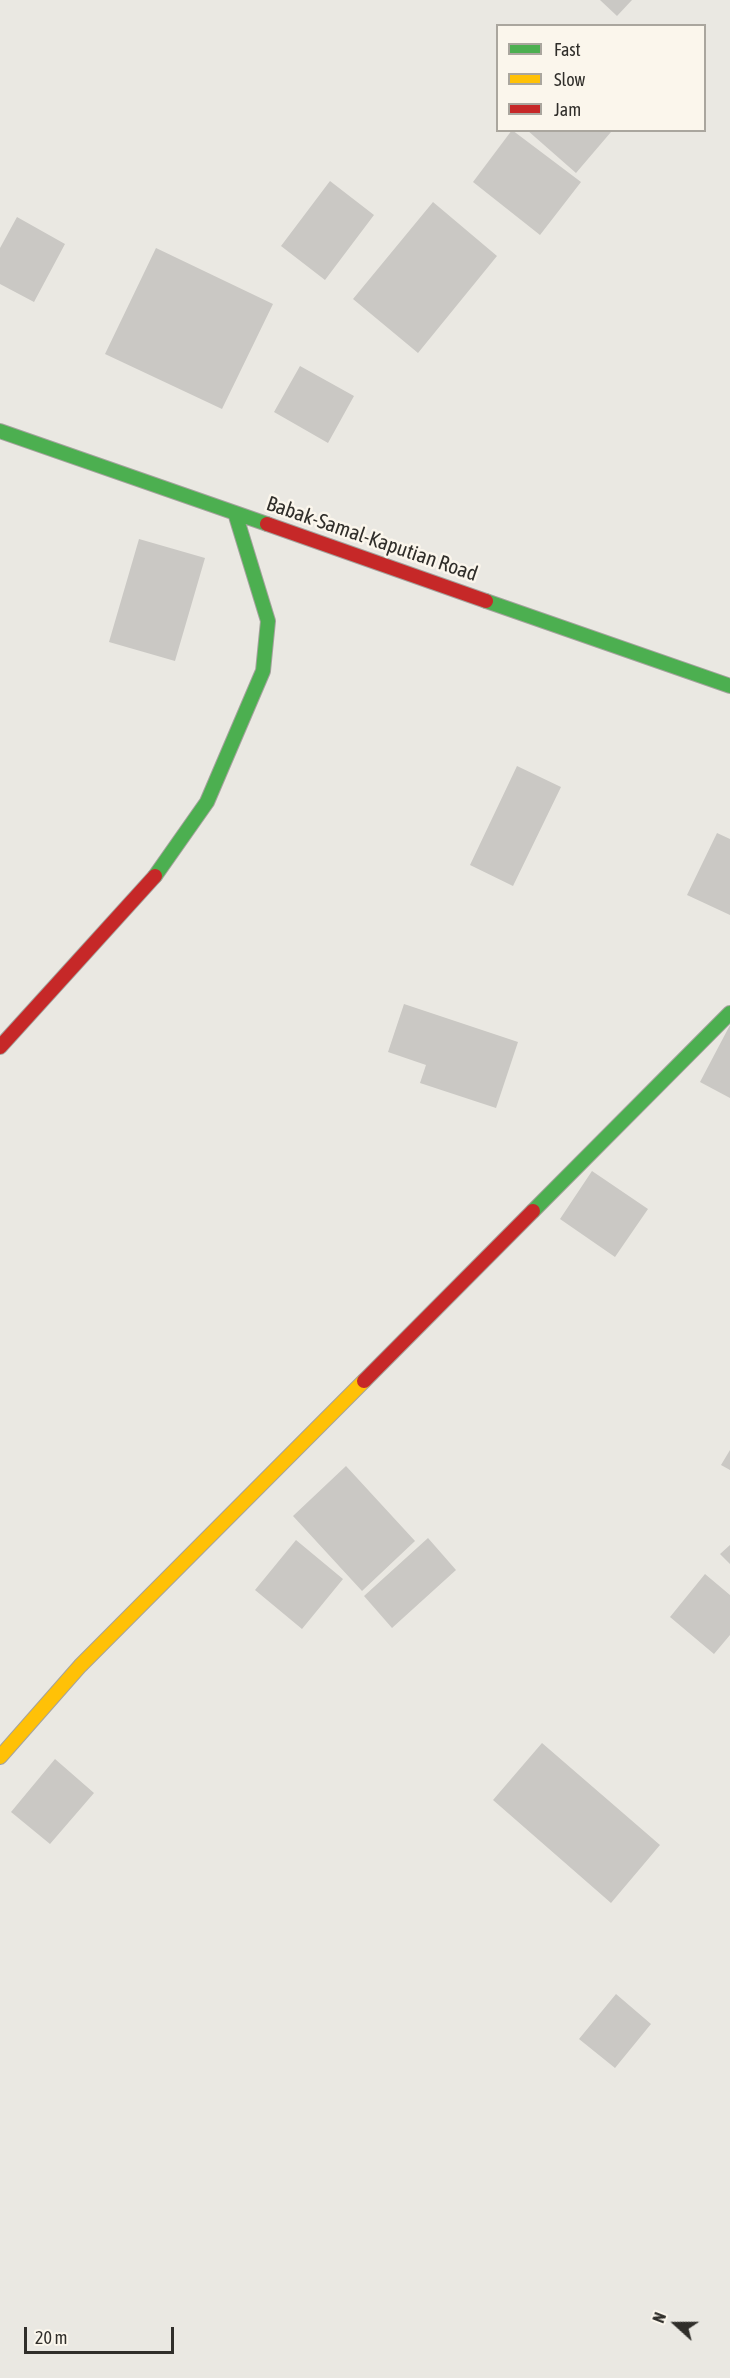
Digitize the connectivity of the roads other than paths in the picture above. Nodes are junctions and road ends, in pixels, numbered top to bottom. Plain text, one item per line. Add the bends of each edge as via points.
1 (0, 432) edge
2 (235, 513) junction
3 (730, 686) edge
4 (730, 1013) edge
5 (0, 1047) edge
6 (0, 1757) edge

1 - 2 street, Babak-Samal-Kaputian Road
2 - 3 street, Babak-Samal-Kaputian Road
2 - 5 street via 268,621 262,671 207,802 147,888
4 - 6 street via 81,1666

